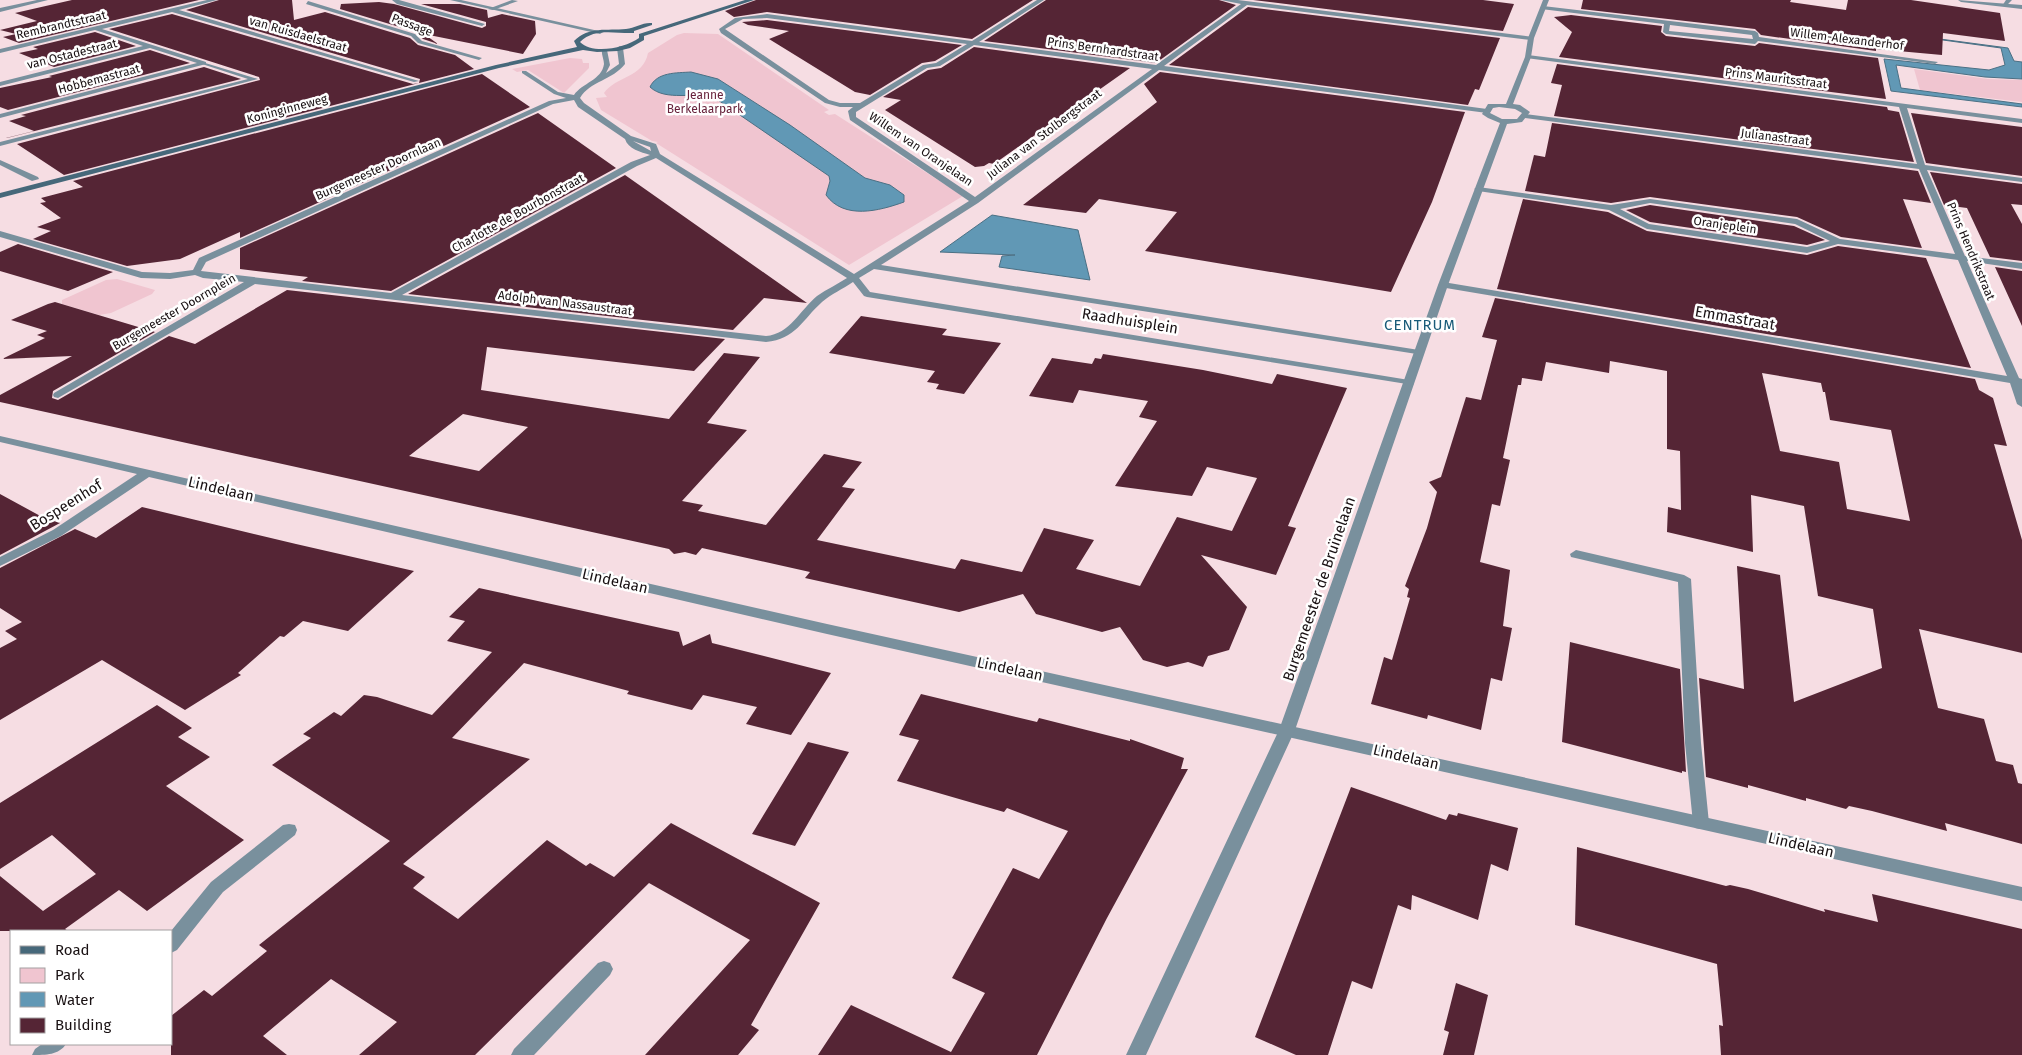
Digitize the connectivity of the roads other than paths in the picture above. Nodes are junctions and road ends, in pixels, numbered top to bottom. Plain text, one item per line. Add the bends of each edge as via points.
1 (45, 0) edge
2 (214, 0) edge
3 (395, 0) edge
4 (453, 0) edge
5 (734, 0) edge
6 (751, 0) edge
7 (1040, 0) edge
8 (1224, 0) edge
9 (1546, 0) edge
10 (1965, 0) edge
11 (515, 2) dead end
12 (2007, 2) edge
13 (308, 3) dead end
14 (1246, 3) junction
15 (2022, 7) edge
16 (1543, 8) junction
17 (491, 9) junction
18 (0, 10) edge
19 (172, 10) junction
20 (545, 22) junction
21 (482, 24) dead end
22 (96, 29) junction
23 (626, 31) junction
24 (600, 32) junction
25 (723, 32) joint
26 (640, 35) junction
27 (582, 36) junction
28 (1531, 38) junction
29 (972, 43) junction
30 (579, 45) junction
31 (150, 46) junction
32 (620, 48) junction
33 (604, 50) junction
34 (0, 51) edge
35 (479, 58) dead end
36 (1528, 58) junction
37 (1935, 62) dead end
38 (204, 63) junction
39 (1155, 67) junction
40 (524, 72) dead end
41 (601, 77) junction
42 (416, 81) junction
43 (0, 84) edge
44 (576, 98) junction
45 (861, 105) junction
46 (1510, 105) junction
47 (1902, 106) junction
48 (1487, 111) junction
49 (0, 116) edge
50 (1525, 116) junction
51 (1504, 121) junction
52 (2022, 121) edge
53 (0, 144) edge
54 (657, 155) junction
55 (0, 162) edge
56 (1922, 167) junction
57 (35, 179) junction
58 (2022, 180) edge
59 (0, 188) edge
60 (1478, 189) junction
61 (0, 196) edge
62 (975, 200) junction
63 (1612, 208) junction
64 (0, 234) edge
65 (1838, 240) junction
66 (1961, 258) junction
67 (872, 266) junction
68 (2022, 266) edge
69 (196, 272) junction
70 (853, 278) junction
71 (253, 281) junction
72 (1443, 285) junction
73 (393, 296) junction
74 (1419, 353) junction
75 (2018, 381) edge
76 (1409, 383) junction
77 (58, 395) dead end
78 (2022, 404) edge
79 (0, 439) edge
80 (148, 472) junction
81 (1576, 554) dead end
82 (0, 562) edge
83 (1287, 730) junction
84 (1701, 823) junction
85 (289, 830) dead end
86 (2022, 894) edge
87 (172, 944) edge
88 (604, 969) dead end
89 (55, 1045) edge
90 (42, 1055) edge
91 (520, 1055) edge
92 (1136, 1055) edge

1 - 18 street
2 - 19 street, Rembrandtstraat
3 - 21 street
4 - 17 street
5 - 23 main road
6 - 26 main road
7 - 29 street
8 - 14 street
9 - 16 street
10 - 12 street
11 - 17 street
12 - 15 street
13 - 35 street, Passage via 413,35 420,42
14 - 28 street
14 - 39 street, Juliana van Stolbergstraat
16 - 28 street
16 - 37 street, Willem-Alexanderhof via 1755,33 1756,39
17 - 20 street
19 - 22 street, Rembrandtstraat
19 - 42 street, van Ruisdaelstraat
20 - 24 street
20 - 27 street
22 - 31 street
22 - 34 street, Rembrandtstraat
23 - 24 main road
23 - 26 main road
24 - 27 main road
25 - 29 street, Prins Bernhardstraat via 722,29 734,20 767,16
25 - 45 street, Willem van Oranjelaan via 828,102
26 - 32 main road via 642,39 638,43
27 - 30 main road
28 - 36 street
29 - 39 street, Prins Bernhardstraat
29 - 45 street via 938,65 925,66
30 - 33 main road
30 - 42 main road, Koninginneweg
30 - 61 main road, Koninginneweg
31 - 38 street
31 - 43 street, van Ostadestraat
32 - 33 main road
32 - 41 street via 622,64 617,71
33 - 41 street via 606,65
36 - 46 street
36 - 47 street, Prins Mauritsstraat
38 - 49 street, Hobbemastraat
38 - 53 street via 255,79
39 - 48 street, Prins Bernhardstraat
39 - 62 street, Juliana van Stolbergstraat
40 - 44 street via 556,93
41 - 44 street via 580,90
42 - 57 main road, Koninginneweg
44 - 54 street via 581,105 629,138 630,143
44 - 69 street, Burgemeester Doornlaan via 551,102 202,260
45 - 62 street, Willem van Oranjelaan via 852,111 853,118
46 - 48 street via 1491,106
46 - 50 street via 1525,110
47 - 52 street, Prins Mauritsstraat
47 - 56 street, Prins Hendrikstraat
48 - 51 street via 1490,117
50 - 51 street via 1522,120
50 - 56 street, Julianastraat
51 - 60 street, Burgemeester de Bruïnelaan
54 - 70 street
54 - 73 street, Charlotte de Bourbonstraat via 634,164
55 - 57 street
56 - 58 street, Julianastraat
56 - 66 street, Prins Hendrikstraat
57 - 59 main road, Koninginneweg
60 - 63 street, Oranjeplein
60 - 72 street, Burgemeester de Bruïnelaan
62 - 67 street, Juliana van Stolbergstraat
63 - 65 street, Oranjeplein via 1650,201 1797,222
63 - 65 street, Oranjeplein via 1647,226 1807,250
64 - 69 street via 141,275 170,276
65 - 66 street, Oranjeplein
66 - 68 street, Oranjeplein
66 - 75 street, Prins Hendrikstraat
67 - 70 street, Juliana van Stolbergstraat
67 - 74 street, Raadhuisplein
69 - 71 street, Burgemeester Doornplein
70 - 73 street, Adolph van Nassaustraat via 820,300 787,334 766,339
70 - 76 street, Raadhuisplein via 868,294
71 - 73 street, Adolph van Nassaustraat
71 - 77 street, Burgemeester Doornplein
72 - 74 street, Burgemeester de Bruïnelaan
72 - 75 street, Emmastraat
74 - 76 street, Burgemeester de Bruïnelaan
75 - 78 street, Prins Hendrikstraat
76 - 83 street, Burgemeester de Bruïnelaan
79 - 80 street, Lindelaan
80 - 82 street, Bospeenhof via 57,533
80 - 83 street, Lindelaan via 808,625
81 - 84 street via 1684,579
83 - 84 street, Lindelaan
83 - 92 street, Burgemeester de Bruïnelaan
84 - 86 street, Lindelaan
85 - 87 street via 217,887
88 - 91 street
89 - 90 street

